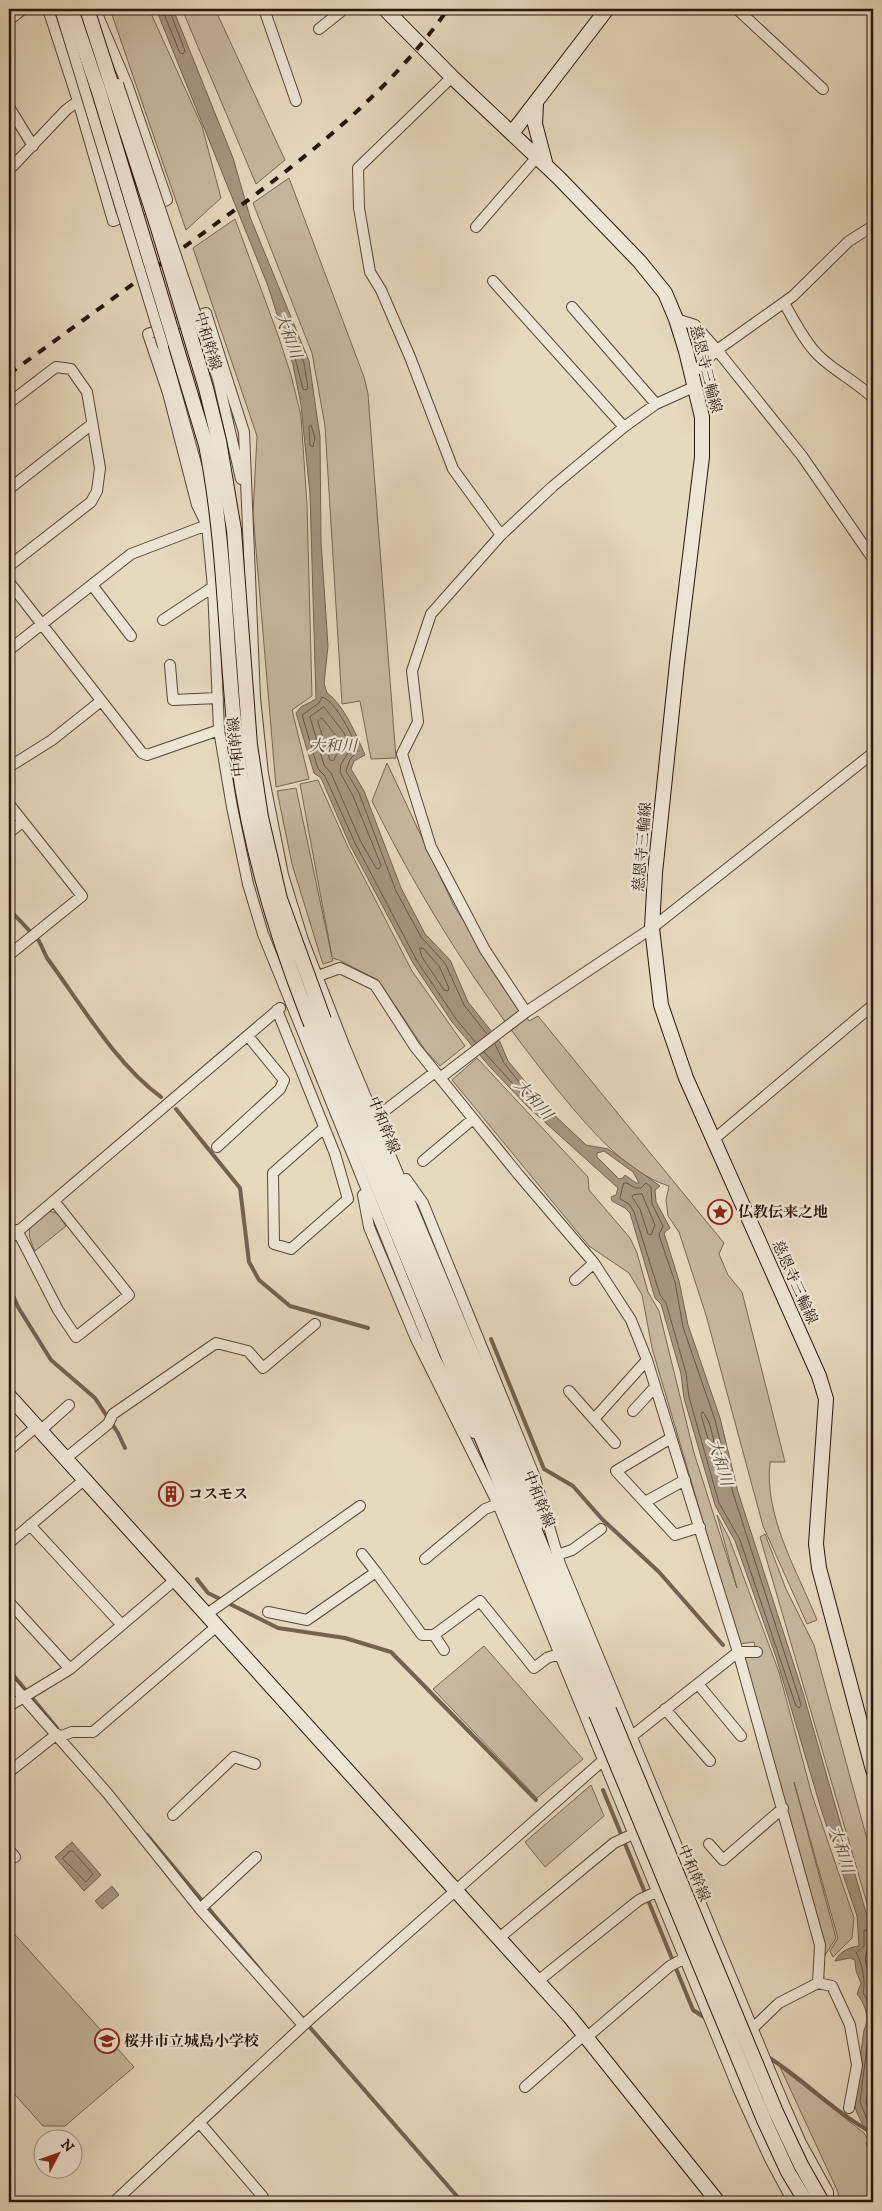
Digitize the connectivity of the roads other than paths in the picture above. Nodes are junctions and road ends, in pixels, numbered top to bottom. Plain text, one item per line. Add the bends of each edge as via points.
1 (23, 9) edge
2 (48, 9) edge
3 (60, 9) edge
4 (71, 9) edge
5 (87, 9) edge
6 (95, 9) edge
7 (264, 9) edge
8 (344, 9) edge
9 (385, 9) edge
10 (607, 9) edge
11 (738, 9) edge
12 (9, 20) edge
13 (319, 29) dead end
14 (452, 78) junction
15 (127, 84) junction
16 (823, 89) dead end
17 (78, 101) junction
18 (296, 101) dead end
19 (536, 104) junction
20 (9, 107) edge
21 (512, 133) junction
22 (33, 146) junction
23 (542, 161) junction
24 (9, 170) edge
25 (873, 226) edge
26 (476, 227) dead end
27 (493, 281) dead end
28 (784, 303) junction
29 (572, 307) dead end
30 (676, 318) junction
31 (717, 350) junction
32 (694, 380) junction
33 (873, 398) edge
34 (9, 403) edge
35 (656, 404) junction
36 (92, 424) junction
37 (624, 427) junction
38 (10, 486) edge
39 (246, 503) junction
40 (207, 525) junction
41 (501, 535) junction
42 (873, 559) edge
43 (9, 566) edge
44 (9, 582) edge
45 (92, 585) junction
46 (213, 587) junction
47 (162, 620) dead end
48 (42, 624) junction
49 (131, 636) dead end
50 (9, 650) edge
51 (170, 665) dead end
52 (218, 698) junction
53 (101, 700) junction
54 (219, 730) junction
55 (873, 753) edge
56 (9, 766) edge
57 (9, 804) edge
58 (22, 822) junction
59 (9, 833) edge
60 (652, 928) junction
61 (9, 954) edge
62 (318, 976) junction
63 (288, 1002) junction
64 (873, 1005) edge
65 (277, 1010) junction
66 (526, 1012) junction
67 (318, 1022) junction
68 (248, 1036) junction
69 (438, 1075) junction
70 (387, 1108) dead end
71 (473, 1120) junction
72 (324, 1128) junction
73 (713, 1140) junction
74 (217, 1147) dead end
75 (424, 1160) dead end
76 (358, 1172) junction
77 (54, 1200) junction
78 (17, 1230) junction
79 (9, 1239) edge
80 (594, 1263) junction
81 (575, 1280) dead end
82 (316, 1324) dead end
83 (647, 1360) junction
84 (655, 1387) junction
85 (569, 1391) dead end
86 (9, 1396) edge
87 (69, 1405) dead end
88 (633, 1411) dead end
89 (594, 1419) junction
90 (38, 1428) junction
91 (671, 1438) junction
92 (615, 1443) dead end
93 (9, 1450) edge
94 (66, 1460) junction
95 (492, 1464) junction
96 (84, 1480) junction
97 (685, 1480) junction
98 (645, 1502) junction
99 (498, 1504) junction
100 (360, 1506) dead end
101 (30, 1524) junction
102 (700, 1527) junction
103 (601, 1529) dead end
104 (9, 1543) edge
105 (362, 1554) dead end
106 (552, 1557) junction
107 (425, 1559) dead end
108 (376, 1572) junction
109 (176, 1579) junction
110 (9, 1602) edge
111 (268, 1612) dead end
112 (207, 1614) junction
113 (121, 1624) junction
114 (217, 1626) junction
115 (434, 1635) junction
116 (444, 1650) dead end
117 (738, 1652) junction
118 (757, 1652) dead end
119 (559, 1654) junction
120 (70, 1669) junction
121 (9, 1681) edge
122 (698, 1684) junction
123 (24, 1695) junction
124 (9, 1706) edge
125 (664, 1709) junction
126 (602, 1712) junction
127 (59, 1735) junction
128 (631, 1736) junction
129 (741, 1736) dead end
130 (604, 1760) junction
131 (710, 1761) dead end
132 (255, 1764) dead end
133 (873, 1770) edge
134 (9, 1772) edge
135 (783, 1808) junction
136 (173, 1815) dead end
137 (633, 1834) junction
138 (709, 1844) dead end
139 (256, 1858) dead end
140 (456, 1890) junction
141 (658, 1891) junction
142 (204, 1905) junction
143 (499, 1938) junction
144 (685, 1958) junction
145 (538, 1981) junction
146 (818, 1983) junction
147 (304, 2024) junction
148 (753, 2028) junction
149 (585, 2036) junction
150 (525, 2088) dead end
151 (849, 2108) dead end
152 (199, 2122) junction
153 (114, 2202) edge
154 (262, 2202) edge
155 (718, 2202) edge
156 (793, 2202) edge
157 (806, 2202) edge
158 (822, 2202) edge
159 (828, 2202) edge

1 - 12 street
2 - 17 street
3 - 40 street, bridge via 164,346 200,478
4 - 67 main road, 中和幹線, bridge via 206,444 221,536 237,751 245,804 261,880 276,929
5 - 39 street, bridge via 118,82 202,333 232,434
5 - 67 main road, 中和幹線, bridge via 158,228 219,441 234,530 250,744 261,817 280,899
6 - 15 street
7 - 18 street
8 - 13 street
9 - 14 main road, 慈恩寺三輪線
10 - 19 main road
11 - 16 street
14 - 21 main road, 慈恩寺三輪線
14 - 41 street via 358,168 359,208 370,272 410,357 453,469
15 - 17 street
15 - 17 street via 167,200 112,221
17 - 22 street
19 - 21 main road
19 - 23 main road via 535,124
20 - 22 street
21 - 23 main road, 慈恩寺三輪線
22 - 24 street
23 - 26 street
23 - 30 main road, 慈恩寺三輪線 via 640,262 665,293
25 - 28 street via 850,241
27 - 37 street
28 - 31 street
28 - 33 street via 816,353
29 - 35 street
30 - 31 street via 695,325
30 - 32 main road, 慈恩寺三輪線
31 - 32 street
31 - 42 street via 802,456
32 - 35 street
32 - 60 main road, 慈恩寺三輪線 via 702,417 702,457 677,663
34 - 36 street via 56,367 65,366 87,392
35 - 37 street
36 - 38 street
36 - 43 street via 100,468 97,492 91,502
37 - 41 street
39 - 40 street via 244,432 206,314 148,334 168,393 197,506
39 - 62 street via 263,774 283,875
40 - 45 street via 131,554
40 - 46 street
41 - 66 street via 432,614 412,671 418,722 402,754 431,847 485,950
44 - 48 street
45 - 48 street
45 - 49 street
46 - 47 street
46 - 52 street
48 - 50 street
48 - 53 street
51 - 52 street via 173,700
52 - 54 street
53 - 54 street via 146,755
53 - 56 street via 52,740
54 - 63 street via 248,884
55 - 60 street
57 - 58 street
58 - 59 street
58 - 61 street via 82,896
60 - 66 street
60 - 73 main road, 慈恩寺三輪線 via 661,1005 686,1078
62 - 69 street via 340,968 375,985 415,1047
62 - 106 street via 518,1462
63 - 65 street
63 - 76 street
64 - 73 street
65 - 68 street
65 - 72 street
66 - 69 street
67 - 95 main road, 中和幹線
67 - 106 main road, 中和幹線
68 - 74 street via 284,1080 280,1089
68 - 77 street
69 - 70 street
69 - 71 street
71 - 75 street
71 - 80 street
72 - 72 street via 348,1199 291,1249 274,1244 273,1173
73 - 133 main road, 慈恩寺三輪線 via 819,1376 826,1399 816,1544 819,1568 830,1625
76 - 95 street via 435,1358
76 - 99 street via 373,1236 416,1339
77 - 78 street
77 - 78 street via 129,1294 76,1337 58,1310
78 - 79 street
80 - 81 street
80 - 83 street via 631,1320
82 - 94 street via 263,1368 248,1351 216,1343 113,1414 108,1424
83 - 84 street
83 - 89 street
84 - 88 street
84 - 91 street
85 - 89 street
86 - 90 main road
87 - 90 street
89 - 92 street
90 - 93 street
90 - 94 main road
91 - 97 street
91 - 98 street via 616,1472
94 - 96 main road
95 - 126 main road, 中和幹線
96 - 101 street
96 - 109 main road
97 - 98 street
97 - 102 street
98 - 102 street via 675,1535
99 - 107 street via 486,1509
99 - 119 street
100 - 112 street
101 - 104 street
101 - 113 street
102 - 117 street
103 - 106 street via 572,1550
105 - 108 street
106 - 126 main road, 中和幹線
106 - 128 street
108 - 111 street via 307,1620
108 - 115 street via 422,1635
109 - 112 main road
109 - 113 street
110 - 120 street
112 - 114 main road
113 - 120 street
114 - 127 street via 93,1732
114 - 140 main road
115 - 116 street
115 - 119 street via 480,1601 534,1668
117 - 118 street
117 - 122 street
117 - 135 street
119 - 130 street
120 - 123 street
121 - 123 street
122 - 125 street
122 - 129 street
123 - 124 street
123 - 127 street
125 - 128 street
125 - 131 street
126 - 157 main road, 中和幹線, bridge via 764,2120
126 - 158 main road, 中和幹線, bridge via 776,2112 800,2165
127 - 134 street
127 - 142 street
128 - 130 street
128 - 148 street
130 - 137 street
130 - 140 street
132 - 136 street via 234,1757
135 - 138 street via 723,1860
135 - 146 street via 820,1946
137 - 141 street
137 - 143 street via 614,1843
139 - 142 street
140 - 143 main road
140 - 147 street
141 - 144 street
141 - 145 street via 639,1900
142 - 147 street
143 - 145 main road
144 - 149 street via 670,1966
144 - 156 street via 740,2093
145 - 149 main road
146 - 148 street via 779,2003
146 - 151 street via 832,1986 850,2025 857,2064
147 - 152 street
148 - 159 street via 801,2143 828,2192
149 - 150 street
149 - 155 main road
152 - 153 street
152 - 154 street via 263,2197

